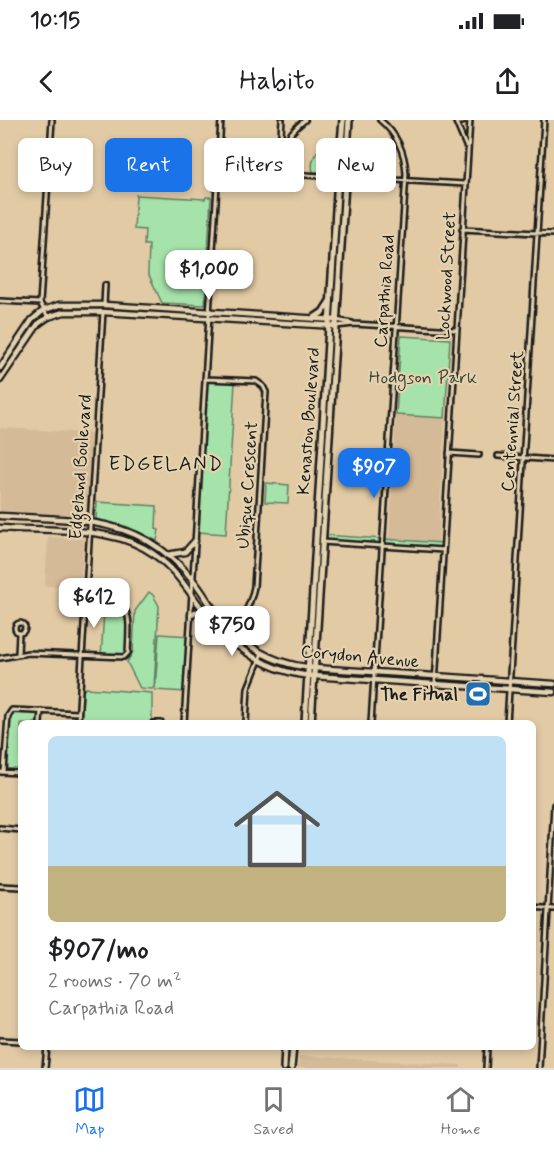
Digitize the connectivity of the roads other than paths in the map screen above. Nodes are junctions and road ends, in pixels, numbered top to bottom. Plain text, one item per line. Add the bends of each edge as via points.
1 (52, 120) edge
2 (220, 120) edge
3 (282, 120) edge
4 (305, 120) edge
5 (343, 120) edge
6 (349, 120) edge
7 (380, 120) edge
8 (469, 120) edge
9 (544, 120) edge
10 (455, 121) edge
11 (219, 138) edge
12 (281, 138) edge
13 (289, 138) edge
14 (343, 138) edge
15 (347, 138) edge
16 (467, 149) junction
17 (396, 179) edge
18 (405, 180) junction
19 (465, 184) junction
20 (217, 192) edge
21 (341, 192) edge
22 (341, 192) edge
23 (462, 229) junction
24 (537, 233) junction
25 (554, 234) edge
26 (105, 285) dead end
27 (331, 300) junction
28 (0, 301) edge
29 (40, 303) junction
30 (104, 305) junction
31 (44, 310) junction
32 (104, 312) junction
33 (209, 312) junction
34 (48, 317) junction
35 (209, 318) junction
36 (314, 318) junction
37 (333, 323) junction
38 (396, 326) junction
39 (456, 330) junction
40 (0, 368) edge
41 (205, 379) junction
42 (0, 380) edge
43 (449, 453) junction
44 (479, 455) dead end
45 (498, 456) dead end
46 (523, 458) junction
47 (554, 460) edge
48 (0, 516) edge
49 (90, 523) junction
50 (0, 528) edge
51 (90, 533) junction
52 (195, 541) junction
53 (322, 542) junction
54 (382, 546) junction
55 (443, 550) junction
56 (167, 555) junction
57 (184, 570) junction
58 (178, 575) junction
59 (193, 580) junction
60 (87, 592) junction
61 (192, 594) junction
62 (207, 600) junction
63 (200, 605) junction
64 (204, 611) junction
65 (191, 615) junction
66 (231, 631) junction
67 (19, 633) dead end
68 (225, 635) junction
69 (262, 653) junction
70 (18, 654) junction
71 (82, 656) junction
72 (0, 658) edge
73 (258, 660) junction
74 (311, 668) junction
75 (374, 672) junction
76 (311, 676) junction
77 (435, 676) junction
78 (374, 680) junction
79 (509, 681) junction
80 (435, 684) junction
81 (554, 684) edge
82 (509, 689) junction
83 (554, 692) edge
84 (41, 711) junction
85 (78, 714) junction
86 (40, 720) edge
87 (78, 720) edge
88 (184, 720) edge
89 (246, 720) edge
90 (305, 720) edge
91 (311, 720) edge
92 (371, 720) edge
93 (507, 720) edge
94 (2, 772) edge
95 (18, 773) edge
96 (554, 805) edge
97 (0, 828) edge
98 (18, 830) edge
99 (0, 886) edge
100 (18, 887) edge
101 (536, 907) edge
102 (548, 908) junction
103 (554, 909) edge
104 (0, 1040) edge
105 (18, 1040) edge
106 (46, 1050) edge
107 (285, 1050) edge
108 (292, 1050) edge
109 (487, 1050) edge
110 (45, 1068) edge
111 (284, 1068) edge
112 (291, 1068) edge
113 (486, 1068) edge
114 (539, 1068) edge

1 - 29 street
2 - 11 street
3 - 12 street
4 - 13 street
5 - 14 main road, Kenaston Boulevard
6 - 15 main road, Kenaston Boulevard
7 - 18 street, Carpathia Road via 401,147
8 - 10 street
8 - 16 street, Lockwood Street
9 - 24 street, Centennial Street
10 - 16 street
16 - 19 street, Lockwood Street
17 - 18 street
18 - 19 street
18 - 38 street, Carpathia Road
19 - 23 street, Lockwood Street
20 - 33 street
21 - 27 main road, Kenaston Boulevard
22 - 37 main road, Kenaston Boulevard
23 - 24 street
23 - 39 street, Lockwood Street
24 - 25 street
24 - 46 street, Centennial Street
26 - 30 street, Edgeland Boulevard
27 - 36 main road
27 - 37 main road, Kenaston Boulevard
28 - 29 street
29 - 31 street
30 - 31 main road via 66,304
30 - 32 street, Edgeland Boulevard
30 - 33 main road
31 - 34 street
31 - 40 main road via 28,324
32 - 34 main road via 70,311
32 - 35 main road
32 - 49 street, Edgeland Boulevard
33 - 35 street
33 - 36 main road
34 - 42 main road via 32,330
35 - 37 main road
35 - 41 street
36 - 37 main road
37 - 38 street
37 - 53 main road, Kenaston Boulevard
37 - 74 main road, Kenaston Boulevard
38 - 39 street
38 - 54 street, Carpathia Road
39 - 43 street, Lockwood Street
41 - 52 street
41 - 66 street, Ubique Crescent via 256,381 266,392 254,587 249,607
43 - 44 street
43 - 55 street, Lockwood Street
45 - 46 street
46 - 47 street
46 - 79 street, Centennial Street
48 - 49 main road, Corydon Avenue
49 - 51 street, Edgeland Boulevard
49 - 56 main road, Corydon Avenue via 130,533
50 - 51 main road, Corydon Avenue
51 - 58 main road, Corydon Avenue via 109,535 144,549
51 - 60 street, Edgeland Boulevard
52 - 56 main road via 184,552
52 - 59 street
53 - 54 street
53 - 74 main road, Kenaston Boulevard
54 - 55 street
54 - 75 street, Carpathia Road
55 - 77 street, Lockwood Street
56 - 57 main road, Corydon Avenue
57 - 58 main road
57 - 59 main road, Corydon Avenue
58 - 61 main road, Corydon Avenue
59 - 61 street
59 - 62 main road, Corydon Avenue
60 - 71 street, Edgeland Boulevard
60 - 71 street via 110,599 128,612 128,653 118,658
61 - 63 main road, Corydon Avenue
61 - 65 street
62 - 63 main road
62 - 66 main road, Corydon Avenue
63 - 64 main road, Corydon Avenue
64 - 65 main road
64 - 68 main road, Corydon Avenue
65 - 88 street
66 - 68 street, Ubique Crescent
66 - 69 main road, Corydon Avenue
67 - 70 street
68 - 73 main road, Corydon Avenue
69 - 73 street
69 - 74 main road, Corydon Avenue
70 - 71 street
70 - 72 street
71 - 85 street, Edgeland Boulevard
73 - 76 main road, Corydon Avenue
73 - 89 street via 248,688
74 - 75 main road, Corydon Avenue
74 - 76 main road, Kenaston Boulevard
75 - 77 main road, Corydon Avenue
75 - 78 street, Carpathia Road
76 - 78 main road, Corydon Avenue
76 - 90 main road, Kenaston Boulevard
76 - 91 main road, Kenaston Boulevard
77 - 79 main road, Corydon Avenue
77 - 80 street, Lockwood Street
78 - 80 main road, Corydon Avenue
78 - 92 street, Carpathia Road
79 - 81 main road, Corydon Avenue
79 - 82 street, Centennial Street
80 - 82 main road, Corydon Avenue
82 - 83 main road, Corydon Avenue
82 - 93 street, Centennial Street
84 - 85 street
84 - 86 street
84 - 94 street via 9,712
85 - 87 street, Edgeland Boulevard
94 - 95 street
96 - 102 street
97 - 98 street
99 - 100 street
101 - 102 street
102 - 103 street
102 - 114 street
104 - 105 street
106 - 110 street
107 - 111 main road
108 - 112 main road
109 - 113 street

